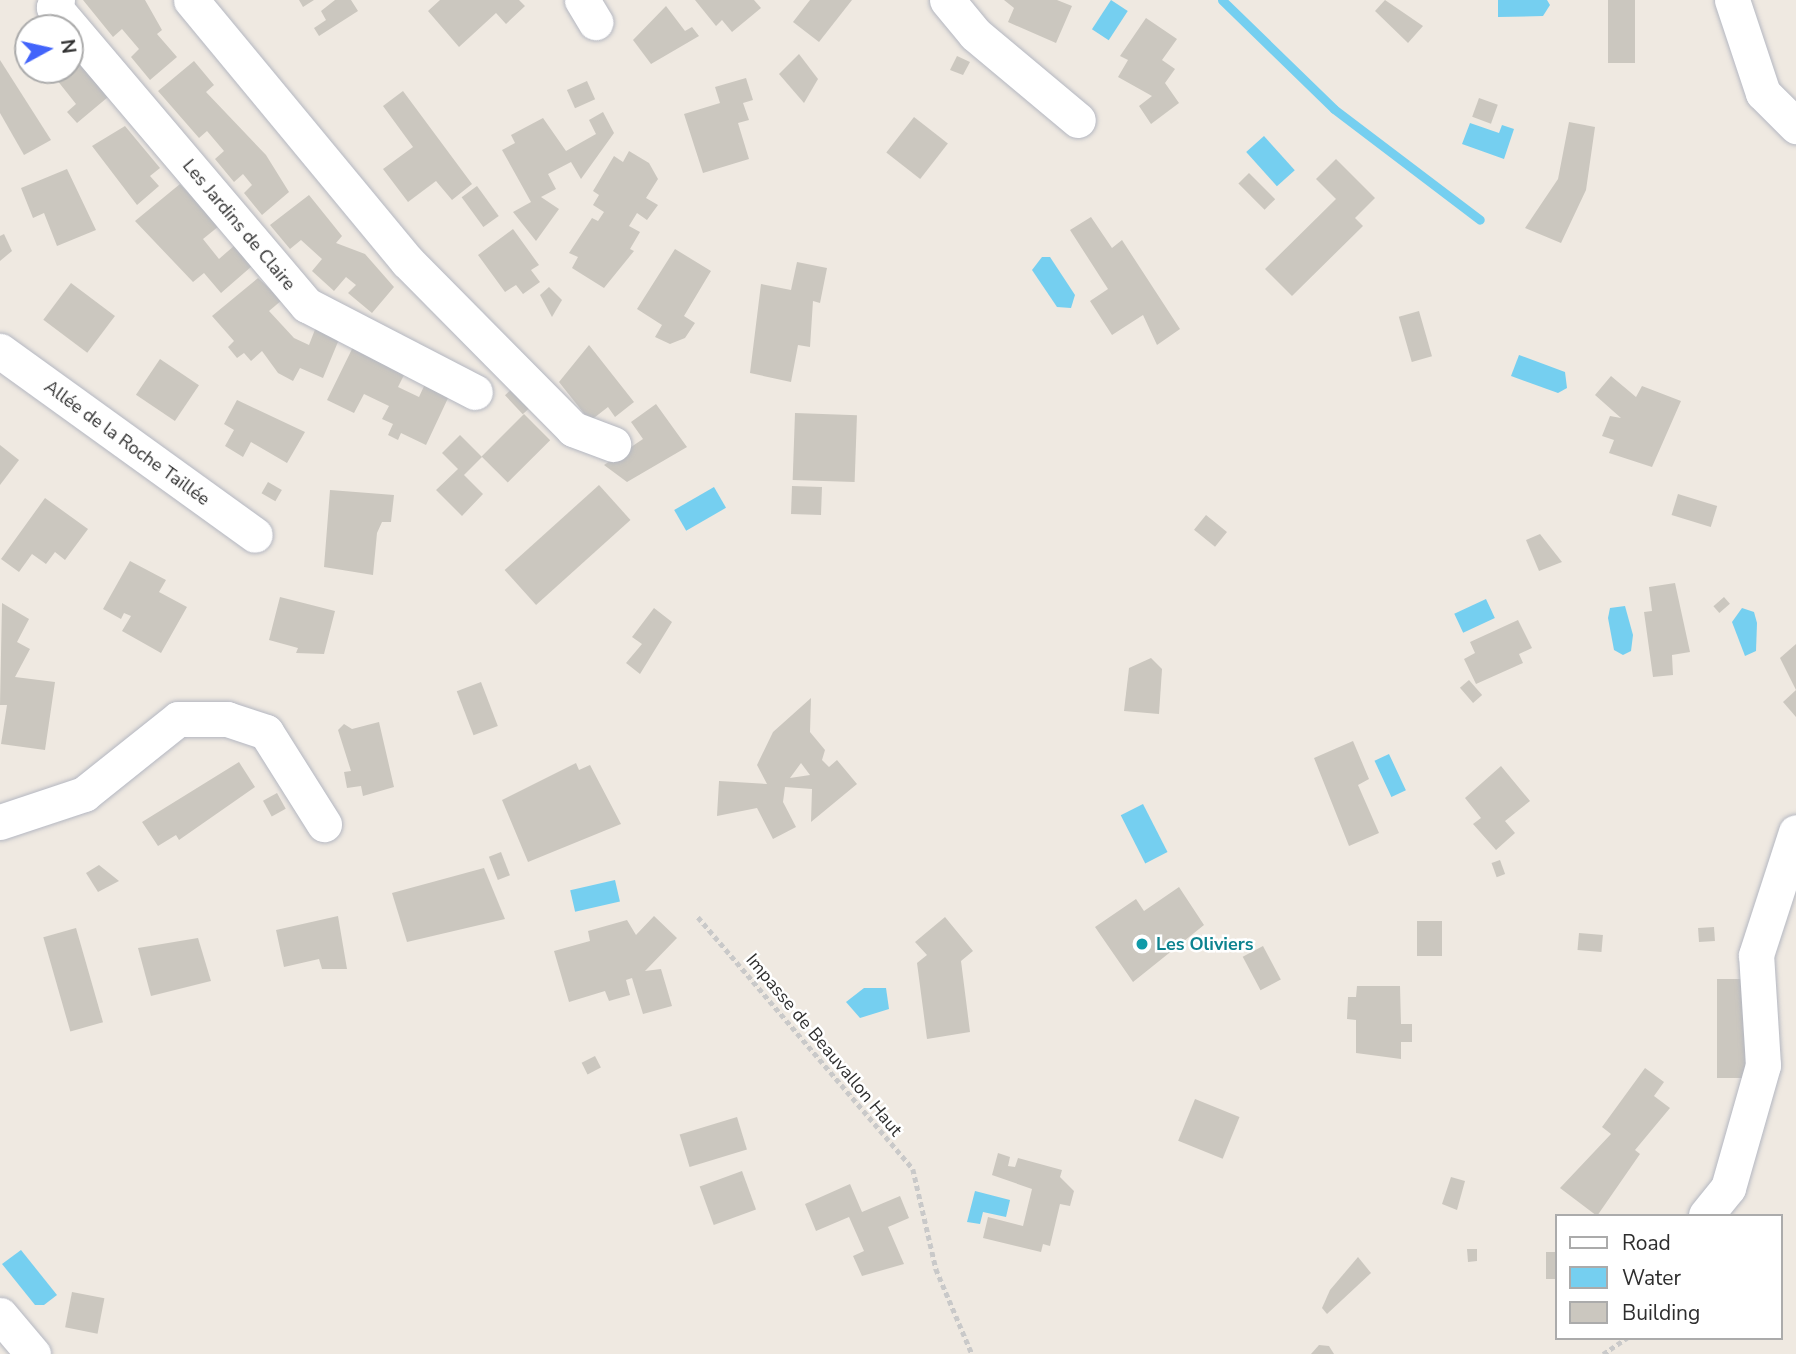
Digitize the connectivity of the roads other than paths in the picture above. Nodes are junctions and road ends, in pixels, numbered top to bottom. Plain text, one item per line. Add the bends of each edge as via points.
1 (57, 0) edge
2 (191, 0) edge
3 (947, 0) edge
4 (1732, 0) edge
5 (1078, 120) dead end
6 (1796, 126) edge
7 (0, 351) edge
8 (475, 393) dead end
9 (613, 444) dead end
10 (255, 536) dead end
11 (0, 822) edge
12 (324, 824) dead end
13 (1796, 831) edge
14 (1707, 1214) edge
15 (0, 1315) edge
16 (33, 1354) edge

1 - 8 street, Les Jardins de Claire via 54,7 307,305
2 - 9 street via 407,261 573,429
3 - 5 street via 975,34
4 - 6 street via 1763,93
7 - 10 street, Allée de la Roche Taillée
11 - 12 street via 84,794 178,719 202,719 266,732
13 - 14 street via 1756,955 1763,1065 1728,1188
15 - 16 street

